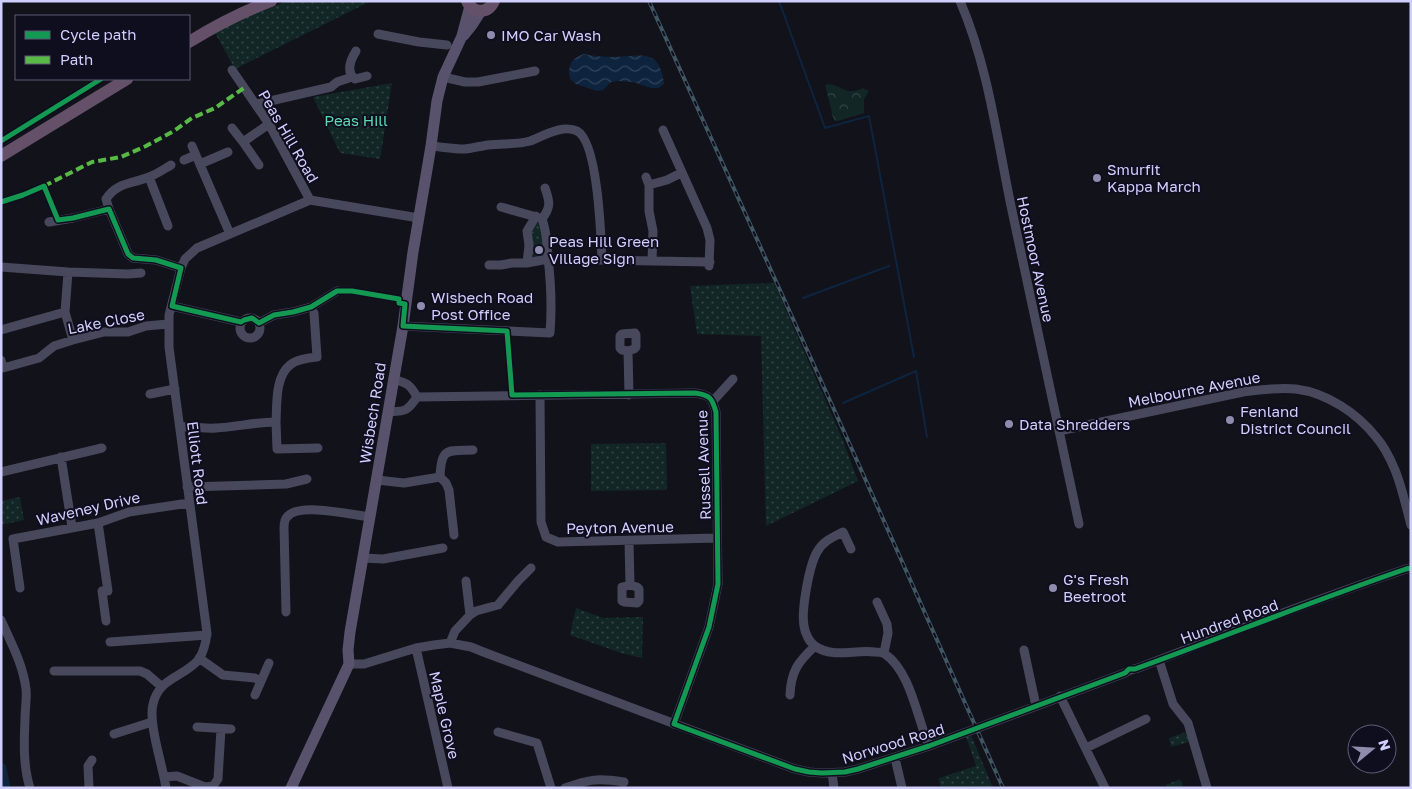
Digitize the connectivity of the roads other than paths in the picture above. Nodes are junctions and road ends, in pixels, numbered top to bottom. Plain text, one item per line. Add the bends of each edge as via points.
1 (271, 1) edge
2 (494, 1) edge
3 (960, 1) edge
4 (470, 4) edge
5 (378, 34) dead end
6 (190, 41) edge
7 (447, 45) dead end
8 (356, 50) dead end
9 (232, 70) dead end
10 (535, 71) dead end
11 (367, 76) dead end
12 (352, 77) junction
13 (443, 78) junction
14 (125, 80) edge
15 (256, 104) junction
16 (269, 124) junction
17 (232, 128) dead end
18 (663, 130) dead end
19 (243, 142) junction
20 (431, 146) junction
21 (228, 152) dead end
22 (1, 156) edge
23 (184, 160) dead end
24 (200, 164) junction
25 (259, 165) dead end
26 (171, 166) dead end
27 (681, 174) junction
28 (149, 177) junction
29 (544, 188) dead end
30 (310, 200) junction
31 (501, 207) dead end
32 (109, 209) junction
33 (419, 218) junction
34 (539, 218) junction
35 (49, 222) dead end
36 (168, 226) dead end
37 (230, 234) junction
38 (548, 259) junction
39 (652, 261) junction
40 (527, 263) junction
41 (489, 265) dead end
42 (1, 268) edge
43 (181, 268) junction
44 (68, 272) junction
45 (141, 273) dead end
46 (338, 291) dead end
47 (172, 306) junction
48 (65, 312) junction
49 (314, 313) dead end
50 (241, 322) junction
51 (259, 323) junction
52 (168, 324) junction
53 (403, 326) junction
54 (1, 330) edge
55 (74, 340) junction
56 (628, 351) dead end
57 (1, 360) edge
58 (393, 379) junction
59 (733, 379) dead end
60 (174, 389) junction
61 (150, 394) dead end
62 (540, 395) junction
63 (629, 395) junction
64 (417, 398) junction
65 (713, 401) junction
66 (388, 412) junction
67 (276, 422) junction
68 (180, 427) junction
69 (1059, 431) junction
70 (102, 448) dead end
71 (318, 448) dead end
72 (473, 450) dead end
73 (61, 457) junction
74 (1, 472) edge
75 (440, 477) junction
76 (273, 479) dead end
77 (307, 479) dead end
78 (377, 480) junction
79 (187, 485) junction
80 (189, 502) junction
81 (370, 517) junction
82 (98, 523) junction
83 (1079, 524) dead end
84 (1411, 525) edge
85 (72, 527) junction
86 (454, 536) dead end
87 (718, 538) junction
88 (630, 541) junction
89 (443, 548) dead end
90 (851, 549) dead end
91 (363, 558) junction
92 (1409, 567) edge
93 (531, 568) dead end
94 (466, 581) dead end
95 (630, 585) dead end
96 (20, 588) dead end
97 (877, 602) dead end
98 (286, 612) dead end
99 (470, 614) junction
100 (1, 620) edge
101 (106, 621) dead end
102 (207, 635) junction
103 (110, 642) dead end
104 (450, 643) junction
105 (815, 646) junction
106 (416, 648) junction
107 (1024, 650) dead end
108 (884, 653) junction
109 (199, 658) junction
110 (1159, 660) junction
111 (268, 663) dead end
112 (349, 664) junction
113 (54, 671) dead end
114 (260, 680) junction
115 (162, 687) junction
116 (255, 695) dead end
117 (790, 695) dead end
118 (1060, 696) junction
119 (1036, 706) junction
120 (1146, 719) dead end
121 (152, 722) junction
122 (674, 724) junction
123 (197, 727) dead end
124 (221, 729) junction
125 (231, 729) dead end
126 (498, 732) dead end
127 (114, 734) dead end
128 (929, 746) junction
129 (1086, 748) junction
130 (895, 758) junction
131 (92, 760) dead end
132 (832, 773) junction
133 (164, 777) junction
134 (624, 782) dead end
135 (30, 788) edge
136 (89, 788) edge
137 (166, 788) edge
138 (291, 788) edge
139 (448, 788) edge
140 (551, 788) edge
141 (565, 788) edge
142 (834, 788) edge
143 (902, 788) edge
144 (1105, 788) edge
145 (1207, 788) edge

1 - 6 highway via 209,29
2 - 4 highway via 491,7
3 - 69 street, Hostmoor Avenue via 976,45 993,114
4 - 13 main road, Wisbech Road via 472,26 462,36
5 - 7 street
8 - 12 street via 350,62
9 - 15 street, Peas Hill Road
10 - 13 street via 478,82
11 - 12 street
12 - 15 street via 331,87
13 - 20 main road, Wisbech Road
14 - 22 highway
15 - 16 street, Peas Hill Road
16 - 19 street
16 - 30 street, Peas Hill Road
17 - 19 street
18 - 27 street
19 - 25 street
20 - 33 main road, Wisbech Road
20 - 39 street via 466,149 515,144 555,130 576,130 588,145 598,196 600,260
21 - 24 street
23 - 24 street via 194,151
24 - 37 street
26 - 28 street
27 - 39 street via 668,180 647,181
27 - 39 street via 710,240 709,264
28 - 32 street via 111,192 106,199
28 - 36 street
29 - 34 street via 548,212
30 - 33 street, Peas Hill Road
30 - 37 street, Elliott Road
31 - 34 street
32 - 35 street
32 - 43 street via 128,254 133,258 156,260
33 - 53 main road, Wisbech Road
34 - 38 street via 547,239
34 - 40 street via 528,231
37 - 43 street, Elliott Road via 197,248
38 - 40 street
38 - 53 street via 552,304 550,333
40 - 41 street
42 - 44 street
43 - 47 street, Elliott Road
44 - 45 street
44 - 48 street
46 - 51 street via 311,307 274,315
47 - 50 street
47 - 52 street, Elliott Road
48 - 54 street
48 - 55 street
49 - 67 street via 317,357 290,364 282,374
50 - 51 street via 252,318
50 - 51 street via 242,335 250,339 258,335
52 - 55 street, Lake Close via 128,332 104,332
52 - 60 street, Elliott Road
53 - 58 main road, Wisbech Road
55 - 57 street, Lake Close via 54,346 39,358 4,368
56 - 63 street
58 - 64 street via 410,386
58 - 66 main road, Wisbech Road
59 - 65 street
60 - 61 street
60 - 68 street, Elliott Road
62 - 63 street, Russell Avenue
62 - 64 street, Russell Avenue
62 - 88 street, Peyton Avenue via 541,522 546,537 558,542
63 - 65 street, Russell Avenue via 695,393 706,394
64 - 66 street via 410,408
65 - 87 street, Russell Avenue via 716,412
66 - 78 main road, Wisbech Road
67 - 68 street via 215,428
67 - 71 street via 277,449
68 - 79 street, Elliott Road
69 - 83 street, Hostmoor Avenue
69 - 84 street, Melbourne Avenue via 1243,392 1272,388 1317,394 1354,414 1377,437 1396,472
70 - 73 street
72 - 75 street via 451,451 444,455
73 - 74 street
73 - 85 street
75 - 78 street via 404,483
75 - 86 street via 449,490
76 - 79 street
77 - 79 street via 286,484
78 - 81 main road, Wisbech Road
79 - 80 street, Elliott Road
80 - 82 street, Waveney Drive via 129,512
80 - 102 street, Elliott Road
81 - 91 main road, Wisbech Road
81 - 98 street via 315,509 288,515 284,521
82 - 85 street, Waveney Drive
82 - 101 street via 108,591 102,591
85 - 96 street, Waveney Drive via 13,539
87 - 88 street, Peyton Avenue
87 - 122 street, Russell Avenue via 718,584 709,628
88 - 95 street
89 - 91 street via 383,559
90 - 105 street via 844,532 821,546 813,560 803,620 808,638
91 - 112 main road, Wisbech Road via 348,650
92 - 110 street, Hundred Road
93 - 99 street via 498,605
94 - 99 street
97 - 108 street via 887,624
99 - 104 street via 455,631
100 - 135 street via 20,660 24,677 25,769
102 - 103 street
102 - 109 street, Elliott Road
104 - 106 street, Norwood Road
104 - 122 street, Norwood Road via 478,650
105 - 108 street via 838,653
105 - 117 street via 801,659 794,672
106 - 112 street, Norwood Road via 364,664
106 - 139 street, Maple Grove
107 - 119 street
108 - 128 street via 905,678
109 - 114 street via 223,675
109 - 115 street
110 - 118 street, Hundred Road
110 - 145 street via 1173,704 1188,723
111 - 114 street
112 - 138 main road, Wisbech Road
113 - 115 street via 140,671
114 - 116 street
115 - 121 street via 153,704
118 - 119 street, Norwood Road
118 - 129 street
119 - 128 street, Norwood Road
120 - 129 street
121 - 127 street
121 - 133 street
122 - 132 street, Norwood Road via 795,769
123 - 124 street
124 - 125 street
124 - 133 street via 218,779 213,786 197,785 177,776
126 - 140 street via 537,744
128 - 130 street, Norwood Road
129 - 144 street
130 - 132 street, Norwood Road
130 - 143 street
131 - 136 street via 88,766
132 - 142 street
133 - 137 street
134 - 141 street via 586,780

